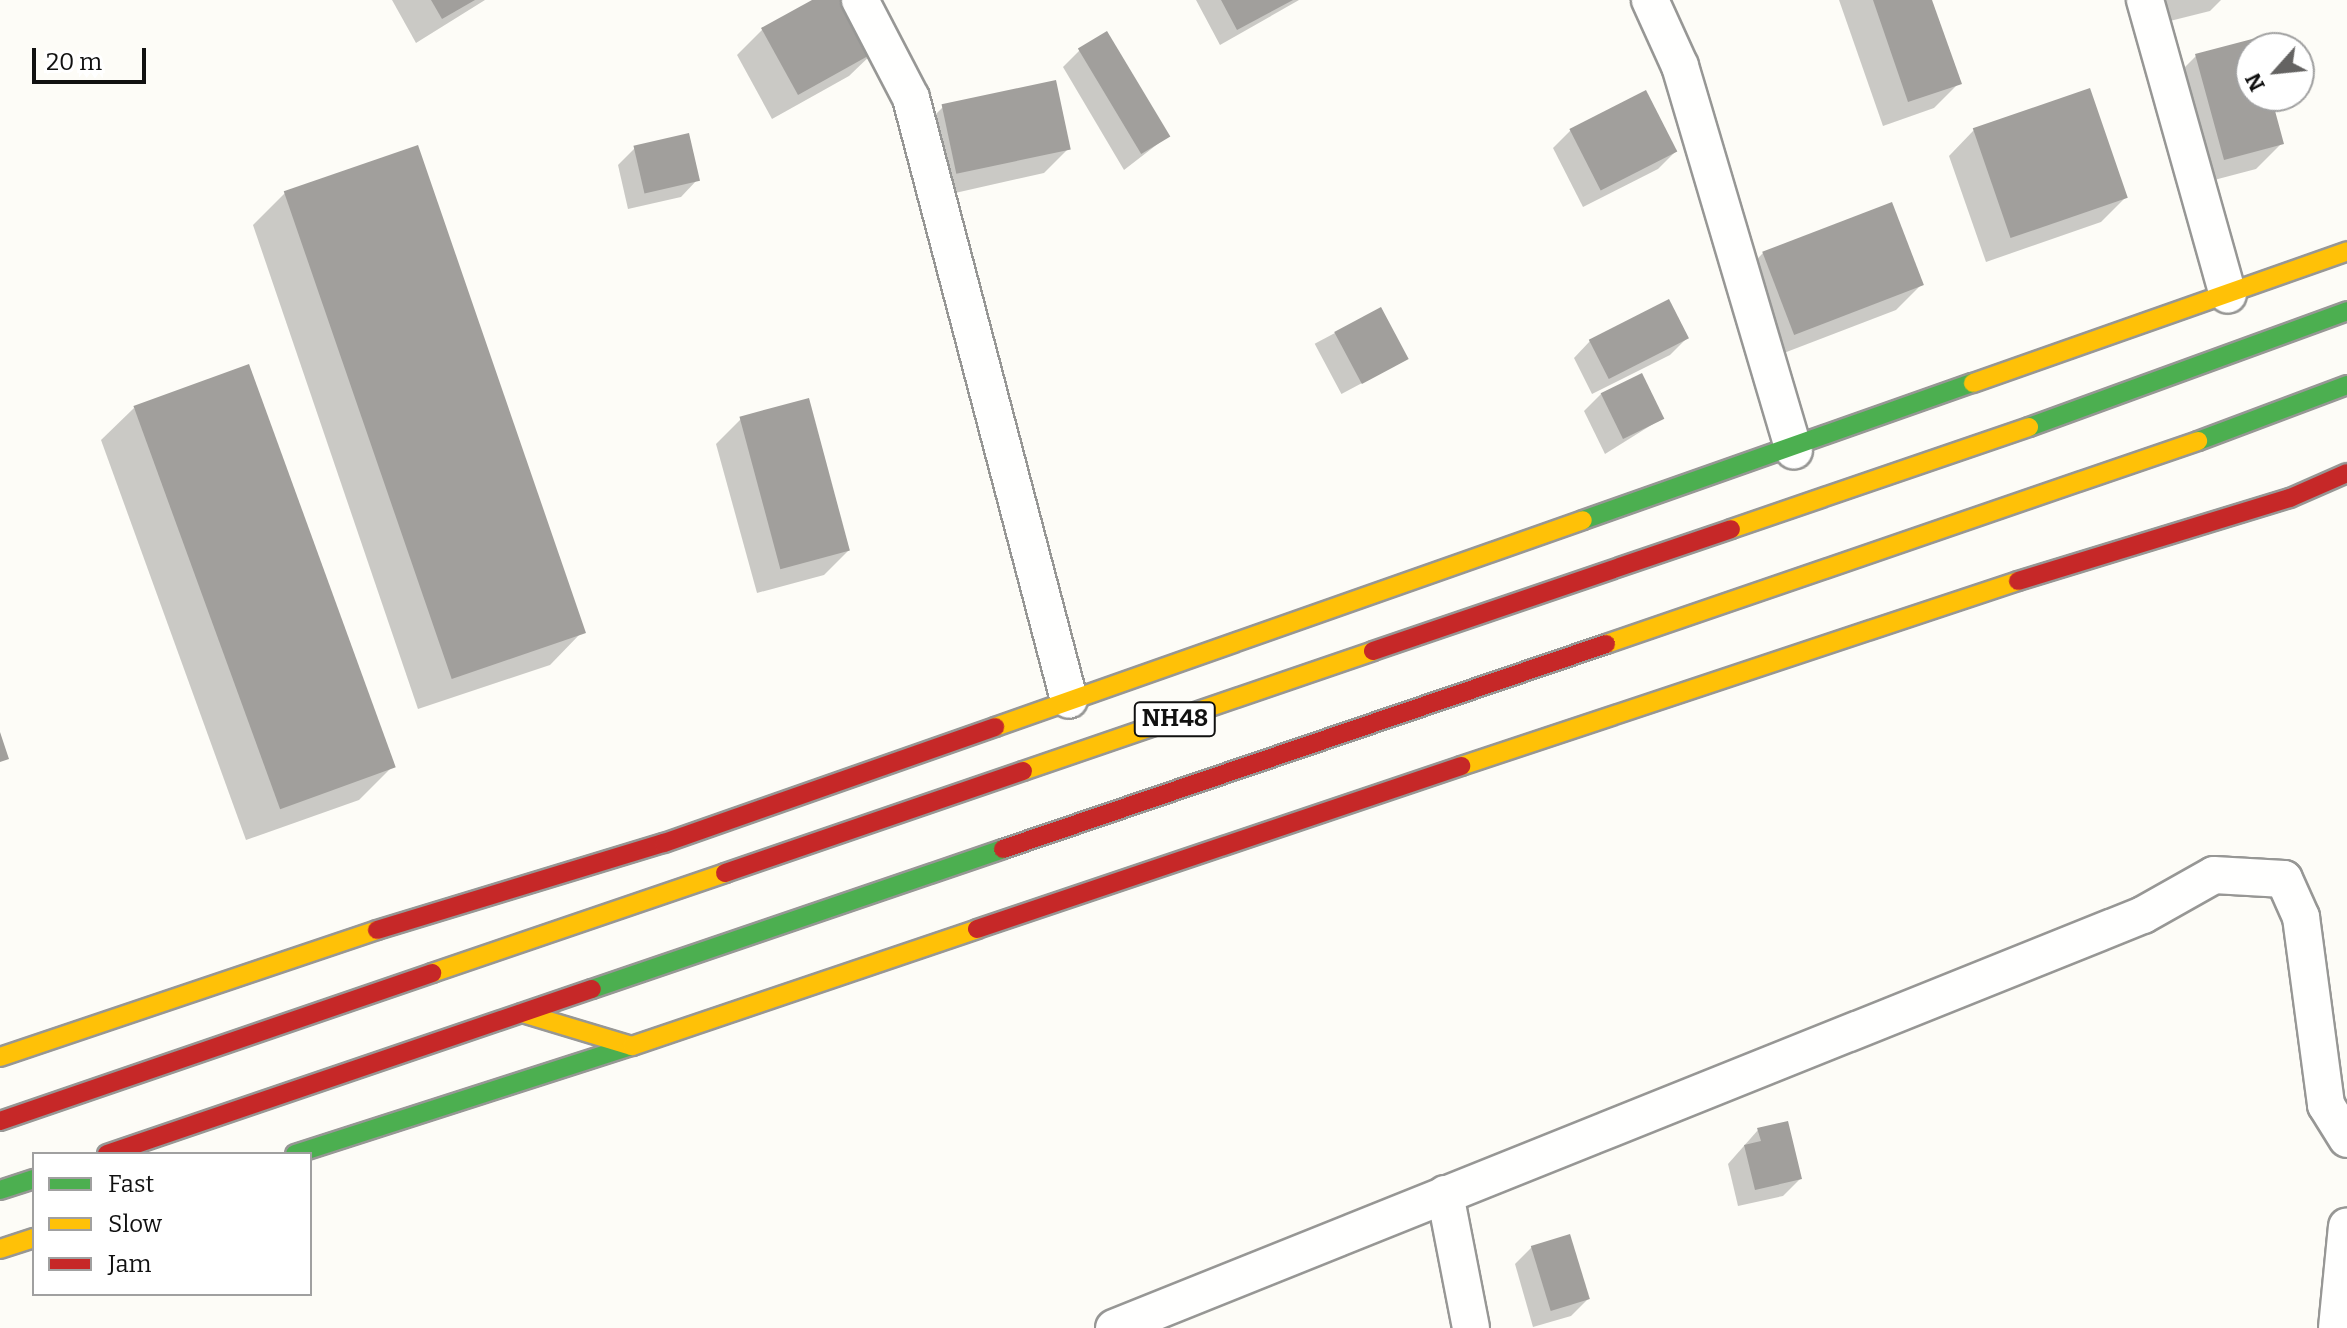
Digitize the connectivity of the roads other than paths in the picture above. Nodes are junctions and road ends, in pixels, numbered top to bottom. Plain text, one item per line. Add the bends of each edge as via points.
1 (860, 0) edge
2 (1650, 0) edge
3 (2145, 0) edge
4 (2347, 251) edge
5 (2228, 295) junction
6 (2347, 311) edge
7 (2347, 385) edge
8 (1794, 450) junction
9 (2347, 473) edge
10 (1069, 700) junction
11 (522, 1013) junction
12 (632, 1046) junction
13 (0, 1057) edge
14 (0, 1121) edge
15 (2347, 1139) edge
16 (113, 1152) edge
17 (301, 1152) edge
18 (32, 1180) edge
19 (0, 1190) edge
20 (1445, 1194) junction
21 (2347, 1226) edge
22 (32, 1239) edge
23 (0, 1249) edge
24 (1114, 1328) edge
25 (1471, 1328) edge
26 (2337, 1328) edge

1 - 10 street via 911,98
2 - 8 street via 1680,66
3 - 5 street
4 - 5 main road
5 - 8 main road
6 - 14 main road, NH48 via 2110,399
7 - 11 main road, NH48
8 - 10 main road
9 - 12 main road via 2290,498 1909,614
10 - 13 main road via 664,843 428,913
11 - 12 main road
11 - 16 main road, NH48
12 - 17 main road
15 - 20 street via 2326,1105 2301,917 2284,879 2214,875 2143,915
18 - 19 main road
20 - 24 street
20 - 25 street
21 - 26 street
22 - 23 main road

